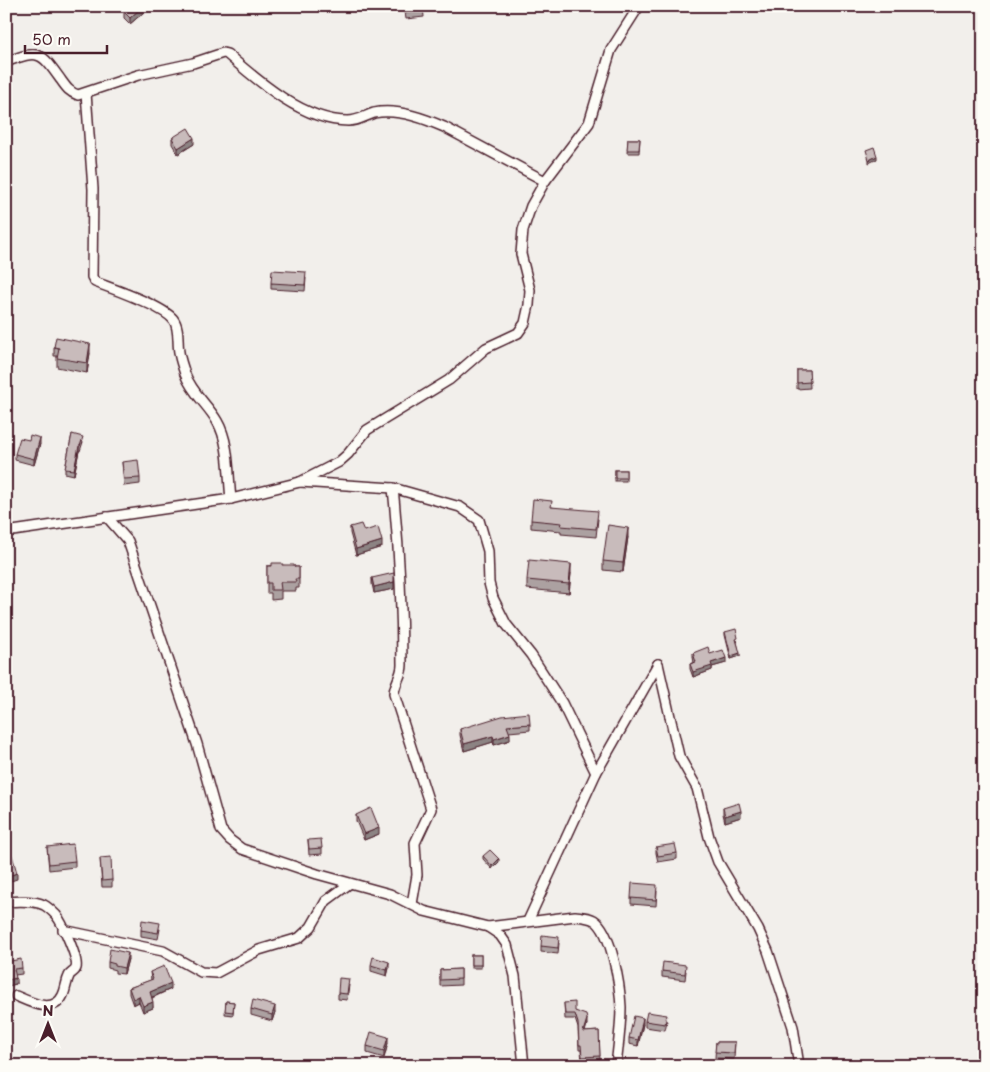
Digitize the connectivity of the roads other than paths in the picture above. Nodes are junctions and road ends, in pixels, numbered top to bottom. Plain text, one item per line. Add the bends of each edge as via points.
1 (639, 6) edge
2 (6, 62) edge
3 (86, 93) junction
4 (545, 181) junction
5 (300, 482) junction
6 (392, 488) junction
7 (231, 499) junction
8 (107, 517) junction
9 (6, 532) edge
10 (596, 774) junction
11 (349, 884) junction
12 (6, 902) edge
13 (412, 904) junction
14 (528, 921) junction
15 (488, 927) junction
16 (63, 930) junction
17 (16, 996) dead end
18 (524, 1066) edge
19 (616, 1066) edge
20 (799, 1066) edge

1 - 4 street via 611,50 590,123
2 - 3 street via 38,54 70,92
3 - 4 street via 138,75 223,53 296,106 347,121 382,112 429,121
3 - 7 street via 93,189 92,276 95,282 167,314 174,321 186,376 222,430
4 - 5 street via 531,206 523,230 522,259 530,290 525,323 518,332 486,348 449,380 367,430 339,462
5 - 6 street
5 - 7 street
6 - 10 street via 460,507 479,520 488,551 492,598 506,624 562,703
6 - 13 street via 401,580 402,673 394,694 431,809 415,843 417,875
7 - 8 street
8 - 9 street
8 - 11 street via 131,549 197,744 221,830 242,849
10 - 14 street
10 - 20 street via 658,664 679,756 697,788 718,862 763,938 793,1026
11 - 13 street via 390,894
11 - 16 street via 326,901 312,927 299,938 259,950 216,973 201,972 163,951
12 - 16 street via 44,905 56,915
13 - 15 street via 424,912
14 - 15 street
14 - 19 street via 587,917 605,932 621,1007
15 - 18 street via 500,935 512,960
16 - 17 street via 74,953 76,968 68,977 60,1000 44,1006

